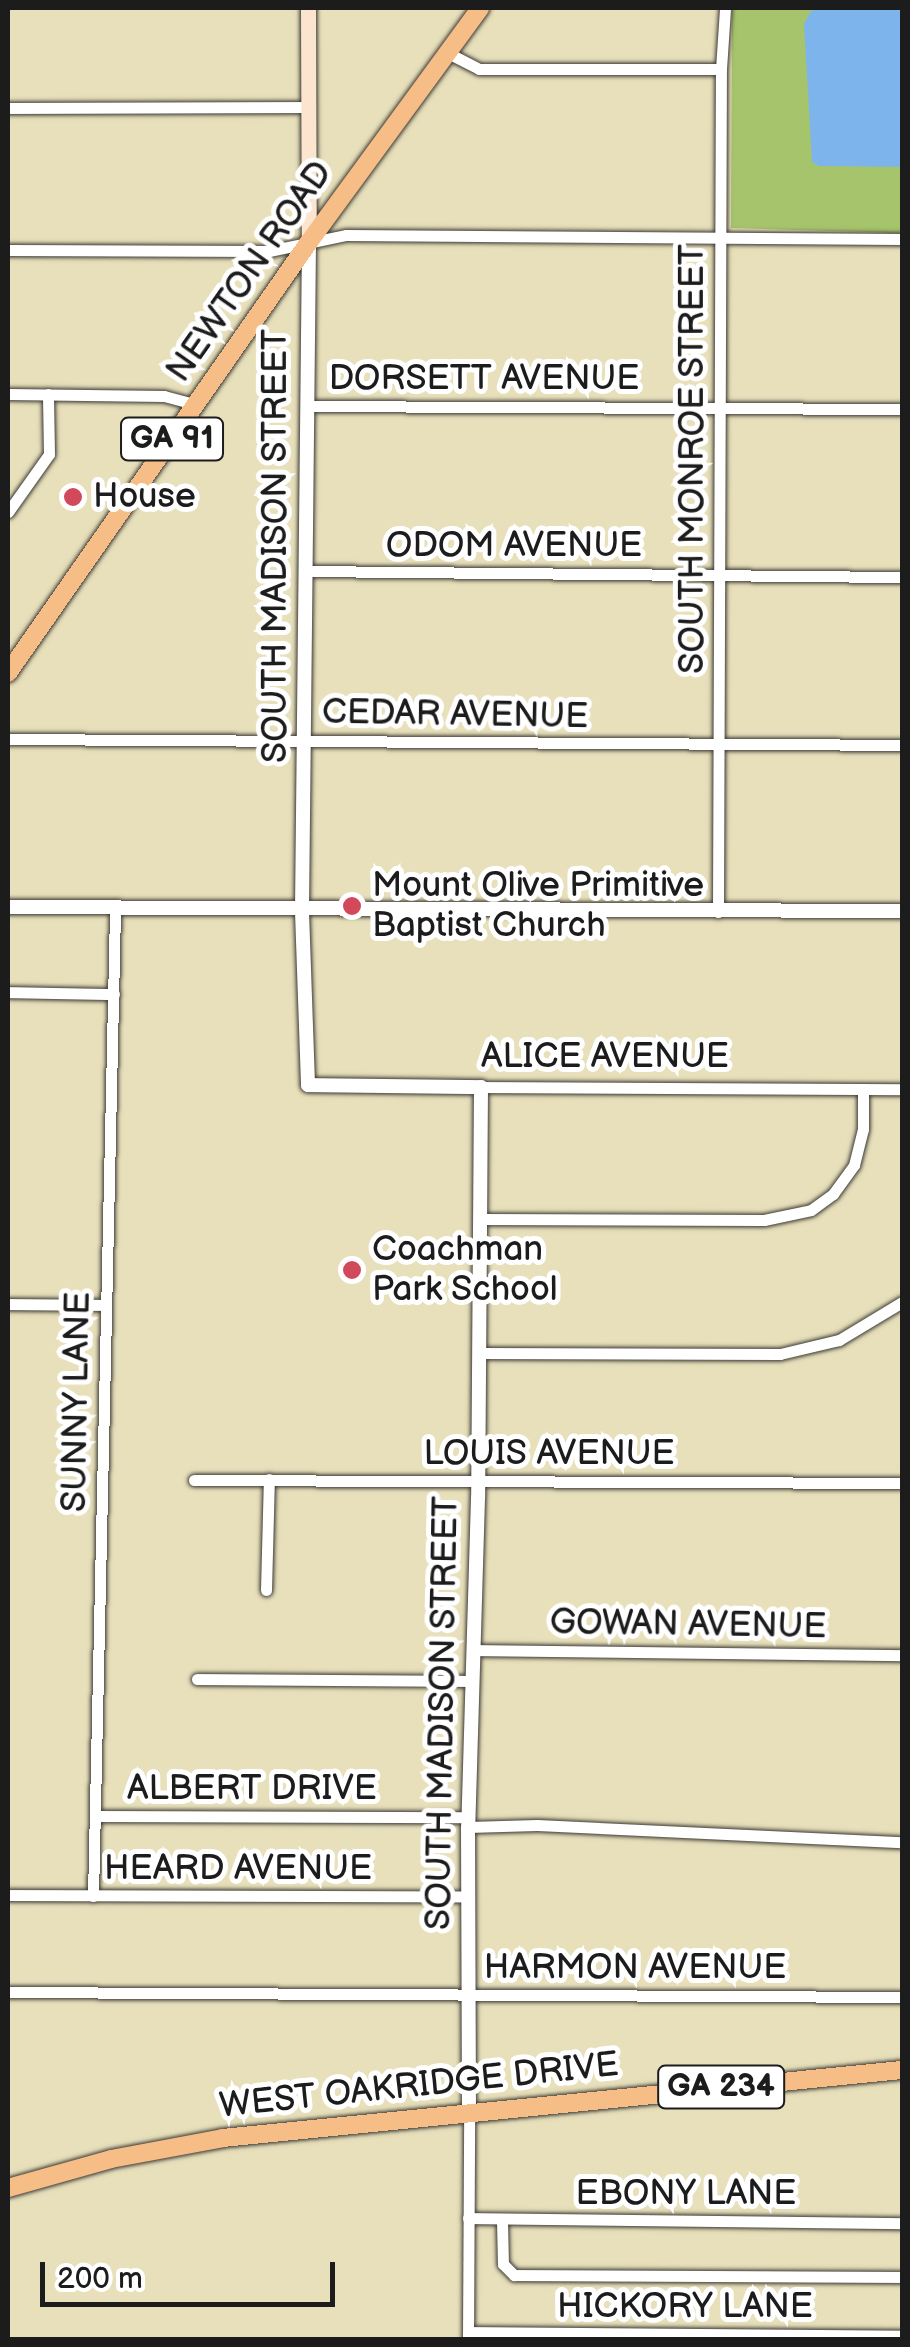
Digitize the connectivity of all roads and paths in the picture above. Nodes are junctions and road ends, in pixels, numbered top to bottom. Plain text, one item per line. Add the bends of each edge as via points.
1 (308, 8) edge
2 (480, 8) edge
3 (725, 8) edge
4 (446, 52) junction
5 (721, 69) junction
6 (8, 108) edge
7 (309, 108) junction
8 (722, 238) junction
9 (902, 239) edge
10 (309, 242) junction
11 (8, 250) edge
12 (8, 394) edge
13 (48, 394) junction
14 (197, 404) junction
15 (306, 406) junction
16 (720, 408) junction
17 (902, 408) edge
18 (8, 512) edge
19 (305, 571) junction
20 (719, 576) junction
21 (902, 577) edge
22 (8, 673) edge
23 (8, 739) edge
24 (304, 741) junction
25 (719, 744) junction
26 (902, 745) edge
27 (8, 907) edge
28 (115, 909) junction
29 (902, 911) edge
30 (302, 912) junction
31 (718, 912) junction
32 (8, 992) edge
33 (114, 994) junction
34 (308, 1085) joint
35 (481, 1087) junction
36 (864, 1089) junction
37 (902, 1089) edge
38 (480, 1219) junction
39 (902, 1302) edge
40 (8, 1304) edge
41 (106, 1305) junction
42 (479, 1354) junction
43 (269, 1479) junction
44 (194, 1480) dead end
45 (478, 1482) junction
46 (902, 1482) edge
47 (266, 1590) dead end
48 (474, 1650) junction
49 (902, 1655) edge
50 (197, 1680) dead end
51 (472, 1681) junction
52 (95, 1816) junction
53 (468, 1822) junction
54 (902, 1842) edge
55 (8, 1896) edge
56 (93, 1896) junction
57 (467, 1897) junction
58 (8, 1992) edge
59 (469, 1995) junction
60 (902, 1996) edge
61 (902, 2070) edge
62 (469, 2112) junction
63 (8, 2188) edge
64 (468, 2218) junction
65 (502, 2221) junction
66 (902, 2223) edge
67 (902, 2277) edge
68 (468, 2336) edge
69 (902, 2336) edge

1 - 7 main road, SOUTH MADISON STREET
2 - 4 main road, NEWTON ROAD / GA 91
3 - 5 street, SOUTH MONROE STREET
4 - 5 street via 479,69
4 - 10 main road, NEWTON ROAD / GA 91
5 - 8 street, SOUTH MONROE STREET
6 - 7 street
7 - 10 main road, SOUTH MADISON STREET
8 - 9 street
8 - 10 street via 346,235
8 - 16 street, SOUTH MONROE STREET
10 - 11 street via 268,251
10 - 14 main road, NEWTON ROAD / GA 91
10 - 15 street, SOUTH MADISON STREET
12 - 13 street
13 - 14 street via 164,396
13 - 18 street via 49,454
14 - 22 main road, NEWTON ROAD / GA 91
15 - 16 street, DORSETT AVENUE
15 - 19 street, SOUTH MADISON STREET
16 - 17 street, DORSETT AVENUE
16 - 20 street, SOUTH MONROE STREET
19 - 20 street, ODOM AVENUE
19 - 24 street, SOUTH MADISON STREET
20 - 21 street, ODOM AVENUE
20 - 25 street, SOUTH MONROE STREET
23 - 24 street, CEDAR AVENUE
24 - 25 street, CEDAR AVENUE
24 - 30 street, SOUTH MADISON STREET
25 - 26 street, CEDAR AVENUE
25 - 31 street, SOUTH MONROE STREET
27 - 28 street
28 - 30 street
28 - 33 street, SUNNY LANE
29 - 31 street
30 - 31 street
30 - 34 street, SOUTH MADISON STREET
32 - 33 street
33 - 41 street, SUNNY LANE
34 - 35 street, ALICE AVENUE
35 - 36 street, ALICE AVENUE
35 - 38 street, SOUTH MADISON STREET
36 - 37 street, ALICE AVENUE
36 - 38 street via 854,1165 812,1210 764,1220
38 - 42 street, SOUTH MADISON STREET
39 - 42 street via 839,1340 780,1354
40 - 41 street
41 - 52 street, SUNNY LANE
42 - 45 street, SOUTH MADISON STREET
43 - 44 street, LOUIS AVENUE
43 - 45 street, LOUIS AVENUE
43 - 47 street
45 - 46 street, LOUIS AVENUE
45 - 48 street, SOUTH MADISON STREET
48 - 49 street, GOWAN AVENUE
48 - 51 street, SOUTH MADISON STREET
50 - 51 street
51 - 53 street, SOUTH MADISON STREET
52 - 53 street, ALBERT DRIVE
52 - 56 street, SUNNY LANE
53 - 54 street
53 - 57 street, SOUTH MADISON STREET
55 - 56 street, HEARD AVENUE
56 - 57 street, HEARD AVENUE
57 - 59 street, SOUTH MADISON STREET
58 - 59 street, HARMON AVENUE
59 - 60 street, HARMON AVENUE
59 - 62 street, SOUTH MADISON STREET
61 - 62 main road, WEST OAKRIDGE DRIVE / GA 234
62 - 63 main road, WEST OAKRIDGE DRIVE / GA 234 via 185,2144
62 - 64 street, SOUTH MADISON STREET
64 - 65 street, EBONY LANE
64 - 68 street, SOUTH MADISON STREET
65 - 66 street, EBONY LANE
65 - 67 street via 502,2264 514,2275
68 - 69 street, HICKORY LANE

